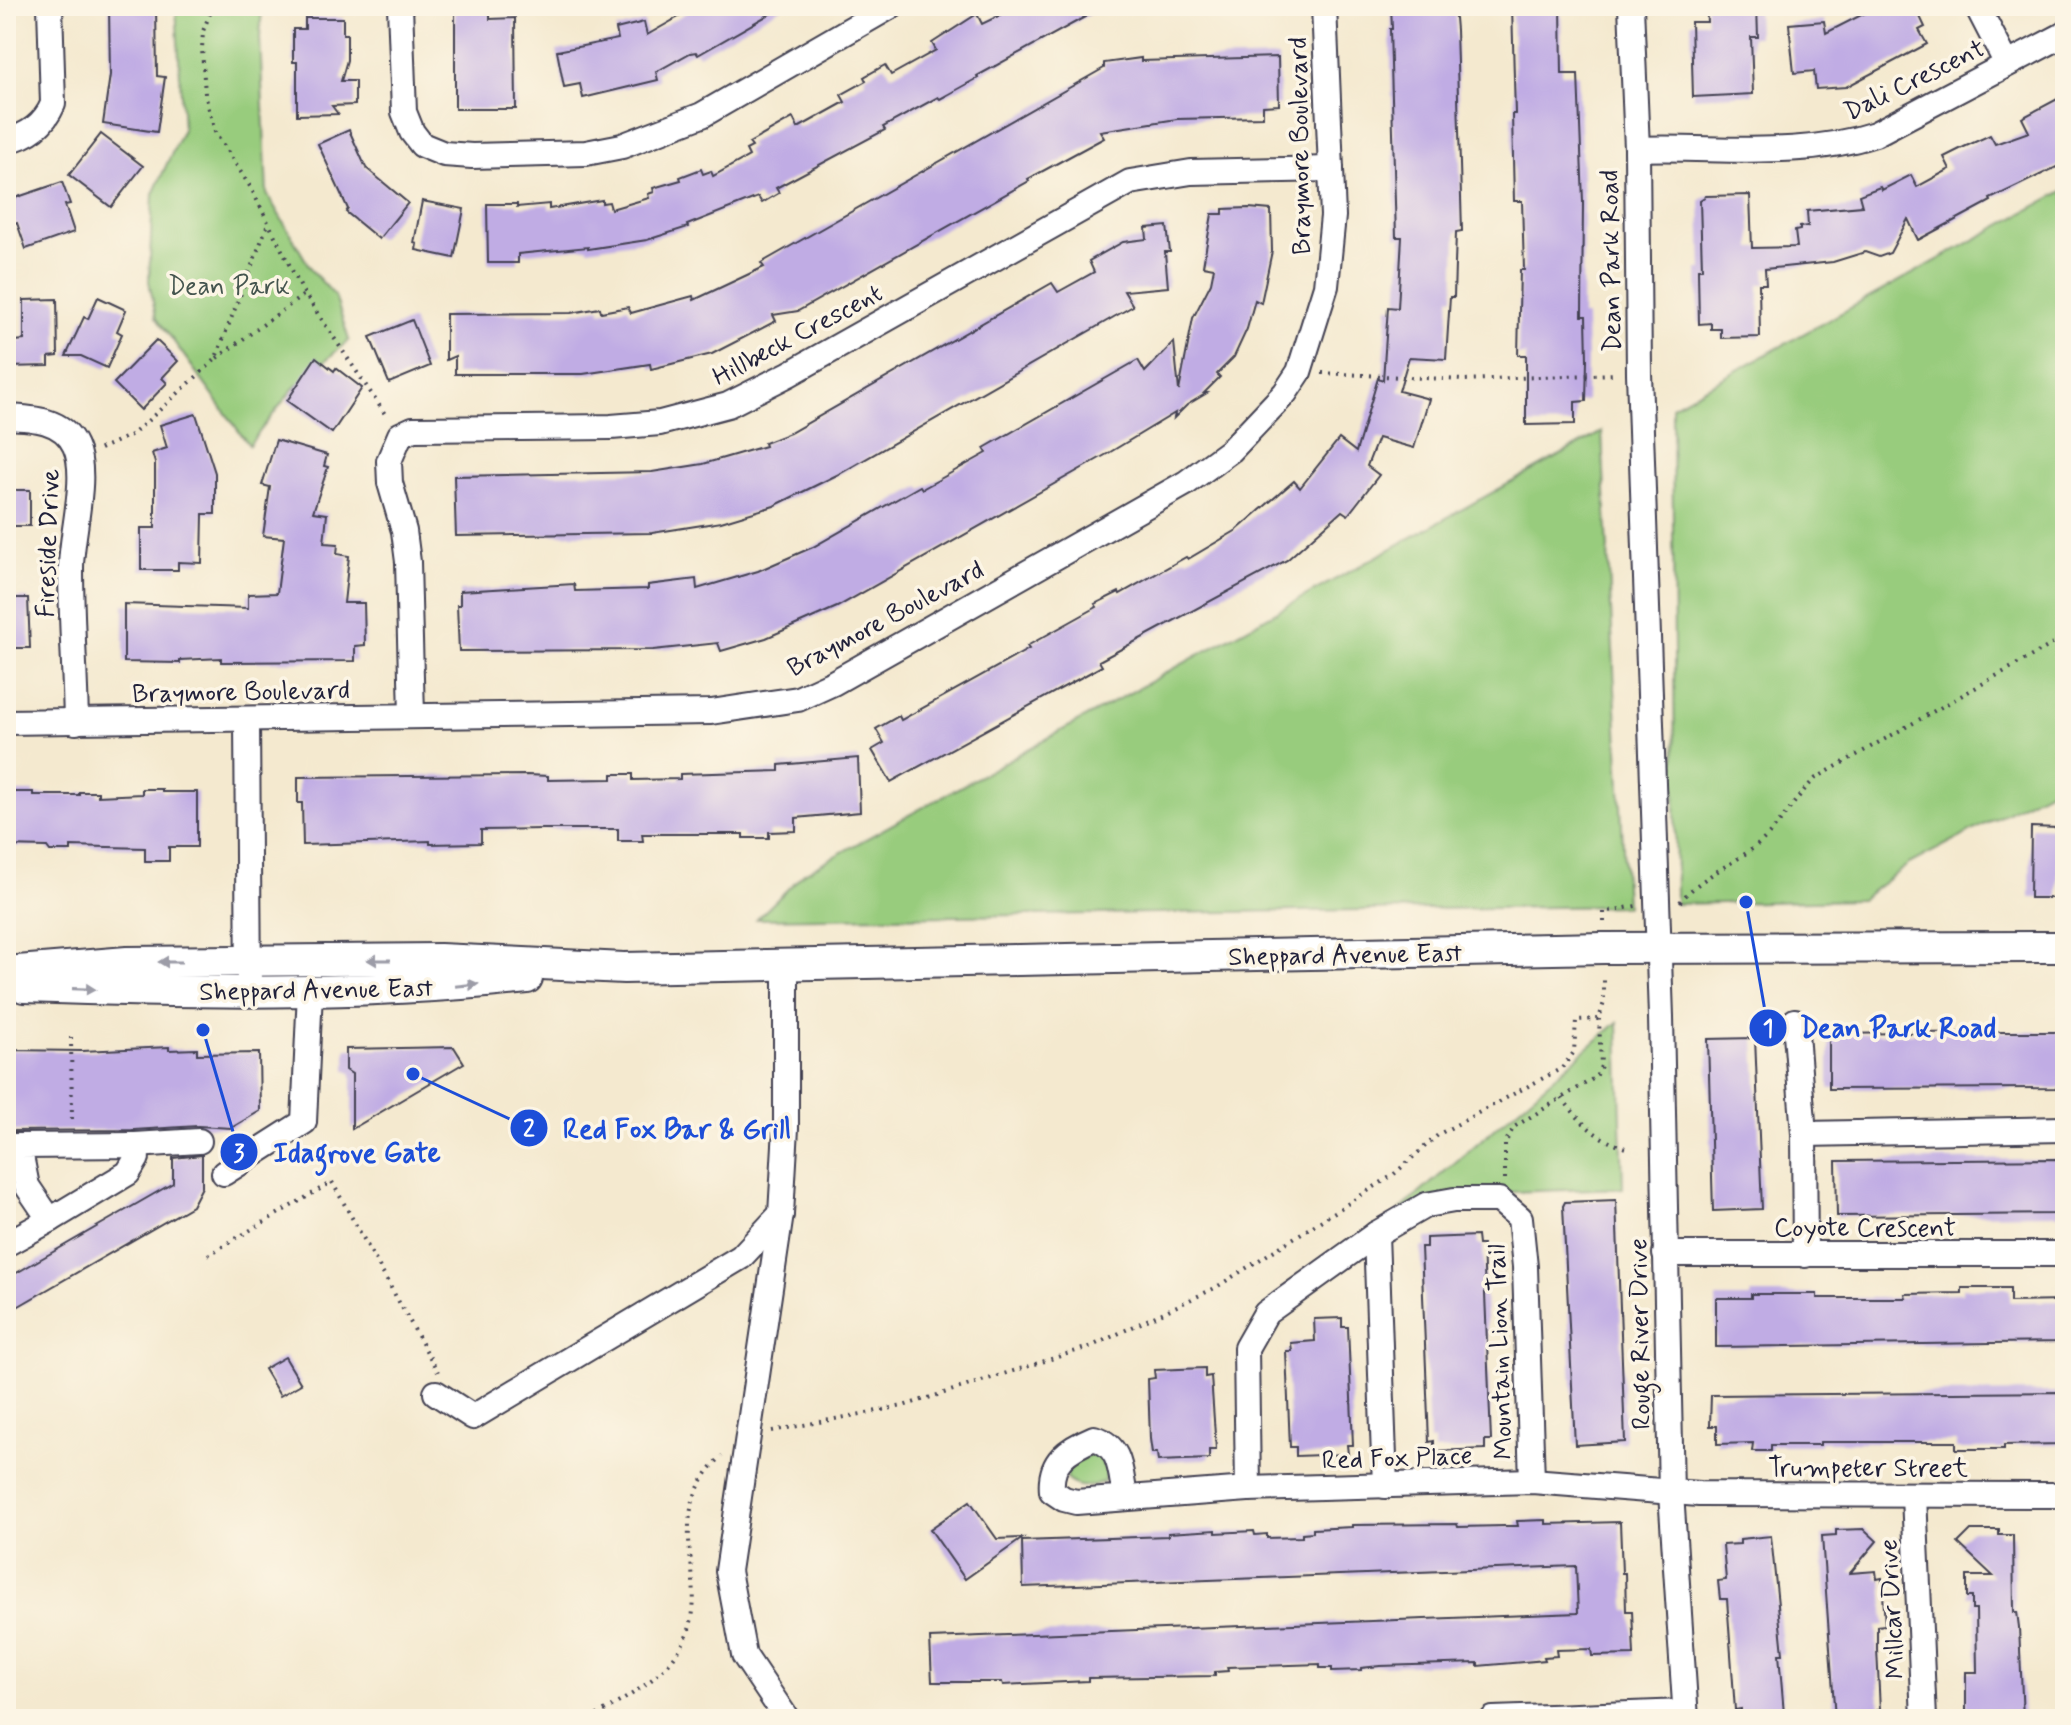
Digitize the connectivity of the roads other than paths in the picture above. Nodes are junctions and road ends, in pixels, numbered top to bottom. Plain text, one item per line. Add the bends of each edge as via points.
1 (50, 6) edge
2 (400, 6) edge
3 (891, 6) edge
4 (1324, 6) edge
5 (1631, 6) edge
6 (1977, 6) edge
7 (2065, 34) edge
8 (2007, 64) junction
9 (6, 141) edge
10 (1637, 149) junction
11 (1331, 169) junction
12 (6, 417) edge
13 (412, 716) junction
14 (247, 720) junction
15 (6, 722) edge
16 (76, 722) junction
17 (1657, 947) junction
18 (2065, 947) edge
19 (248, 961) junction
20 (786, 965) junction
21 (624, 968) junction
22 (6, 972) edge
23 (6, 986) edge
24 (310, 991) junction
25 (249, 992) junction
26 (1795, 1021) dead end
27 (2065, 1129) edge
28 (1804, 1134) junction
29 (199, 1141) dead end
30 (135, 1145) junction
31 (13, 1146) edge
32 (224, 1173) dead end
33 (781, 1214) junction
34 (50, 1220) junction
35 (1376, 1234) junction
36 (6, 1244) edge
37 (1665, 1254) junction
38 (2065, 1254) edge
39 (1805, 1255) junction
40 (436, 1393) dead end
41 (1532, 1481) junction
42 (1385, 1486) junction
43 (1248, 1489) junction
44 (1671, 1493) junction
45 (2065, 1495) edge
46 (1914, 1496) junction
47 (1125, 1497) dead end
48 (1685, 1715) edge
49 (787, 1719) edge
50 (1493, 1719) edge
51 (1924, 1719) edge

1 - 9 street via 53,104 36,128
2 - 3 street via 404,112 412,132 422,145 444,154 472,156 586,153 622,146 702,115
4 - 11 street, Braymore Boulevard
5 - 10 street, Dean Park Road
6 - 8 street
7 - 8 street, Dali Crescent
8 - 10 street, Dali Crescent via 1849,143 1807,149
10 - 17 street, Dean Park Road
11 - 13 street, Braymore Boulevard via 1328,274 1299,372 1231,450 1186,483 798,699 711,712
11 - 13 street, Hillbeck Crescent via 1191,172 1130,182 728,405 660,423 413,429 400,435 389,461 408,562
12 - 16 street, Fireside Drive via 45,421 63,429 76,447 80,493 71,567
13 - 14 street, Braymore Boulevard
14 - 16 street, Braymore Boulevard
14 - 19 street
15 - 16 street, Braymore Boulevard
17 - 18 main road, Sheppard Avenue East
17 - 20 main road, Sheppard Avenue East
17 - 37 street, Rouge River Drive
21 -> 19 main road, Sheppard Avenue East via 440,959
19 -> 22 main road, Sheppard Avenue East via 127,962
19 - 25 street
20 - 21 main road, Sheppard Avenue East
20 - 33 street
24 -> 21 main road, Sheppard Avenue East via 436,988
23 -> 25 main road, Sheppard Avenue East
24 - 25 main road, Sheppard Avenue East
24 - 32 street via 304,1122
26 - 28 street
27 - 28 street
28 - 39 street
29 - 30 street
30 - 31 street
30 - 34 street via 137,1158 128,1173
31 - 34 street via 27,1186
33 - 40 street via 741,1257 473,1417
33 - 49 street via 728,1571 744,1655
34 - 36 street
35 - 41 street, Mountain Lion Trail via 1426,1205 1454,1200 1499,1200 1520,1218
35 - 42 street
35 - 43 street via 1266,1313 1246,1348
37 - 39 street, Coyote Crescent
37 - 44 street, Rouge River Drive
38 - 39 street, Coyote Crescent
41 - 42 street, Red Fox Place
41 - 44 street, Red Fox Place
42 - 43 street, Red Fox Place
43 - 47 street, Red Fox Place
44 - 46 street, Trumpeter Street
44 - 48 street, Rouge River Drive
45 - 46 street, Trumpeter Street
46 - 51 street, Millcar Drive
48 - 50 street

